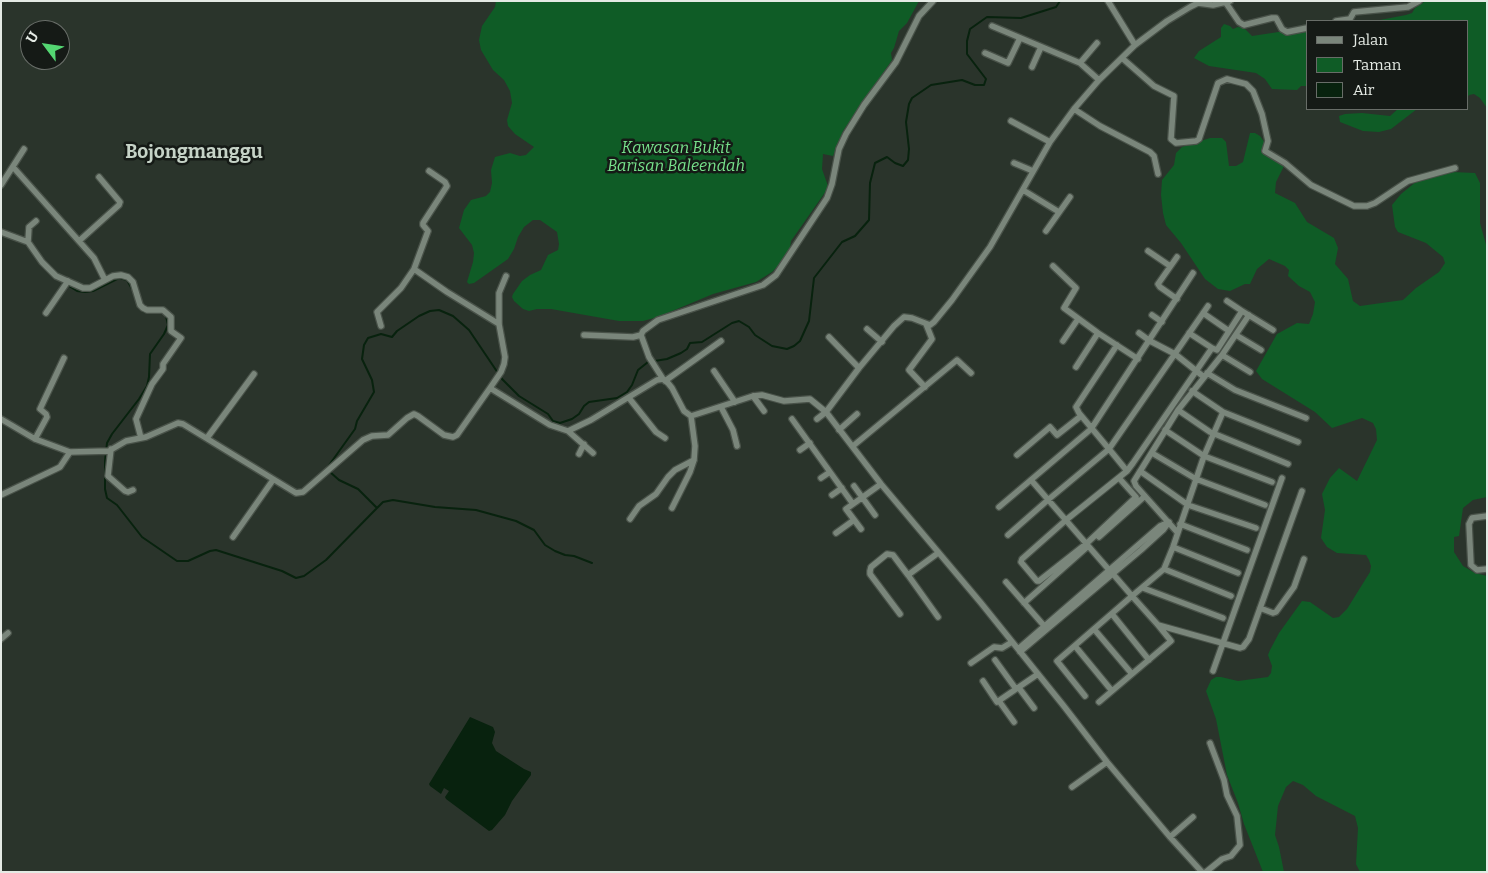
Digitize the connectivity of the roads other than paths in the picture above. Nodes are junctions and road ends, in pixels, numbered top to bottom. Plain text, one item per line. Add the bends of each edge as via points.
1 (933, 1) edge
2 (1108, 1) edge
3 (1419, 1) edge
4 (1228, 2) edge
5 (1343, 20) edge
6 (992, 26) dead end
7 (1306, 28) edge
8 (1020, 38) junction
9 (1097, 43) dead end
10 (1135, 45) junction
11 (1042, 47) junction
12 (984, 53) dead end
13 (1122, 58) junction
14 (1080, 63) junction
15 (1032, 67) dead end
16 (1099, 80) junction
17 (1074, 109) junction
18 (1010, 121) dead end
19 (1050, 142) junction
20 (24, 148) dead end
21 (1014, 163) dead end
22 (13, 166) junction
23 (1456, 168) dead end
24 (429, 171) dead end
25 (1034, 171) junction
26 (1158, 174) dead end
27 (99, 177) dead end
28 (1, 186) edge
29 (1023, 190) junction
30 (1070, 198) dead end
31 (1059, 212) junction
32 (36, 221) dead end
33 (1046, 231) dead end
34 (1, 232) edge
35 (79, 241) junction
36 (28, 242) junction
37 (1148, 251) dead end
38 (1177, 257) dead end
39 (1053, 266) dead end
40 (1170, 266) junction
41 (414, 269) junction
42 (1193, 273) dead end
43 (506, 276) dead end
44 (105, 280) junction
45 (66, 284) junction
46 (1177, 299) junction
47 (1227, 301) dead end
48 (1208, 306) dead end
49 (1242, 311) junction
50 (46, 313) dead end
51 (1203, 313) junction
52 (1152, 315) dead end
53 (1249, 315) junction
54 (1078, 319) junction
55 (1162, 322) junction
56 (499, 324) junction
57 (926, 324) junction
58 (381, 326) dead end
59 (867, 329) dead end
60 (1229, 330) junction
61 (1273, 330) dead end
62 (1098, 333) junction
63 (1139, 333) dead end
64 (1189, 333) junction
65 (1236, 334) junction
66 (584, 335) dead end
67 (641, 335) junction
68 (829, 337) dead end
69 (721, 341) dead end
70 (1063, 341) dead end
71 (1150, 341) junction
72 (882, 342) junction
73 (1117, 345) junction
74 (1212, 348) junction
75 (1261, 350) dead end
76 (1175, 354) junction
77 (1222, 354) junction
78 (64, 358) dead end
79 (1138, 359) junction
80 (1076, 367) dead end
81 (859, 368) junction
82 (1197, 370) junction
83 (714, 371) dead end
84 (1250, 372) dead end
85 (971, 373) dead end
86 (254, 374) dead end
87 (1206, 375) junction
88 (664, 380) junction
89 (926, 387) junction
90 (490, 388) junction
91 (1192, 391) junction
92 (753, 396) junction
93 (629, 398) junction
94 (735, 402) junction
95 (721, 407) junction
96 (1178, 410) junction
97 (764, 411) dead end
98 (826, 412) junction
99 (1223, 412) junction
100 (857, 414) dead end
101 (691, 416) junction
102 (1081, 416) junction
103 (1306, 418) dead end
104 (1, 419) edge
105 (792, 419) dead end
106 (817, 419) dead end
107 (1091, 429) junction
108 (839, 430) junction
109 (1165, 430) junction
110 (568, 431) junction
111 (1214, 433) junction
112 (141, 438) junction
113 (207, 438) junction
114 (665, 438) dead end
115 (35, 439) junction
116 (1298, 442) dead end
117 (810, 443) junction
118 (584, 444) junction
119 (737, 446) dead end
120 (852, 446) junction
121 (1109, 449) junction
122 (110, 450) junction
123 (800, 450) dead end
124 (70, 452) junction
125 (593, 453) dead end
126 (1152, 453) junction
127 (579, 454) dead end
128 (1018, 455) dead end
129 (1204, 456) junction
130 (694, 460) junction
131 (1288, 464) dead end
132 (1127, 471) junction
133 (1140, 471) junction
134 (830, 472) junction
135 (821, 478) dead end
136 (1119, 478) junction
137 (1282, 478) dead end
138 (1196, 479) junction
139 (273, 480) junction
140 (1031, 480) junction
141 (1272, 482) dead end
142 (881, 484) junction
143 (854, 486) dead end
144 (842, 488) junction
145 (133, 490) dead end
146 (1302, 490) dead end
147 (1, 495) edge
148 (832, 495) dead end
149 (1145, 496) junction
150 (862, 497) junction
151 (1049, 499) junction
152 (853, 504) junction
153 (1188, 505) junction
154 (1265, 505) dead end
155 (999, 507) dead end
156 (672, 508) dead end
157 (875, 515) dead end
158 (1487, 516) edge
159 (630, 519) dead end
160 (854, 520) junction
161 (1066, 520) junction
162 (1169, 522) junction
163 (1180, 524) junction
164 (1256, 528) dead end
165 (861, 529) dead end
166 (1177, 532) junction
167 (836, 533) dead end
168 (1008, 535) dead end
169 (233, 537) dead end
170 (1087, 545) junction
171 (1173, 547) junction
172 (1247, 550) dead end
173 (938, 552) junction
174 (1304, 559) dead end
175 (1164, 569) junction
176 (1487, 570) edge
177 (1111, 572) junction
178 (1238, 573) dead end
179 (908, 575) junction
180 (1006, 582) dead end
181 (1143, 588) junction
182 (1132, 596) junction
183 (1231, 596) dead end
184 (1024, 603) junction
185 (1260, 608) junction
186 (900, 614) dead end
187 (1112, 614) junction
188 (938, 617) dead end
189 (1223, 618) dead end
190 (1158, 626) junction
191 (1046, 628) junction
192 (1094, 629) junction
193 (8, 633) dead end
194 (1, 640) edge
195 (1012, 642) junction
196 (1223, 644) junction
197 (1075, 646) junction
198 (1019, 651) junction
199 (995, 660) dead end
200 (1149, 660) junction
201 (971, 663) dead end
202 (1213, 671) dead end
203 (1038, 674) junction
204 (1132, 674) junction
205 (983, 681) dead end
206 (1017, 689) junction
207 (1112, 691) junction
208 (1085, 696) dead end
209 (999, 701) junction
210 (1099, 702) dead end
211 (1034, 708) dead end
212 (1014, 722) dead end
213 (1210, 743) dead end
214 (1107, 762) junction
215 (1072, 787) dead end
216 (1193, 817) dead end
217 (1170, 837) junction
218 (1202, 872) edge
219 (1206, 872) edge

1 - 67 street via 919,16 896,62 846,134 827,198 776,275 762,285 658,320
2 - 10 street
3 - 5 street via 1408,7 1354,12 1350,19
4 - 7 street via 1244,25 1276,18 1287,32
4 - 10 street via 1190,7
6 - 8 street
8 - 11 street
8 - 12 street via 1008,63
9 - 14 street
10 - 13 street
11 - 14 street
11 - 15 street
13 - 16 street
13 - 23 street via 1154,86 1174,96 1171,139 1176,143 1199,139 1218,83 1226,79 1246,84 1253,91 1262,114 1268,141 1266,152 1311,185 1354,206 1375,203 1408,181
14 - 16 street
16 - 17 street
17 - 19 street
17 - 26 street via 1150,152
18 - 19 street
19 - 25 street
20 - 22 street
21 - 25 street
22 - 28 street
22 - 35 street
24 - 41 street via 447,184 423,223 428,231
25 - 29 street
27 - 35 street via 120,202
29 - 31 street
29 - 57 street via 990,247 952,300 930,326
30 - 31 street
31 - 33 street
32 - 36 street via 29,227
34 - 36 street
35 - 44 street via 94,258
36 - 45 street via 46,267
37 - 40 street
38 - 40 street
39 - 54 street via 1076,288 1064,308
40 - 46 street via 1158,285
41 - 56 street
41 - 58 street via 401,288 378,310
42 - 46 street
43 - 56 street via 499,293
44 - 45 street via 90,288
44 - 112 street via 113,276 128,277 133,282 140,305 148,310 167,313 171,317 172,331 181,338 163,364 136,419
45 - 50 street
46 - 55 street
47 - 49 street
48 - 51 street
49 - 53 street
49 - 60 street
51 - 60 street
51 - 64 street
52 - 55 street
53 - 61 street
53 - 65 street
54 - 62 street
54 - 70 street
55 - 71 street
56 - 90 street via 505,357
57 - 72 street via 904,317
57 - 89 street via 932,340 909,370
59 - 72 street
60 - 74 street via 1217,350
62 - 73 street
62 - 80 street
63 - 71 street
64 - 74 street
64 - 76 street
65 - 75 street
65 - 77 street
66 - 67 street
67 - 88 street
68 - 81 street
69 - 88 street
71 - 76 street
71 - 79 street
72 - 81 street
73 - 79 street
73 - 102 street via 1076,408
74 - 82 street
76 - 82 street
76 - 121 street
77 - 84 street
77 - 87 street
78 - 115 street via 40,409 47,417
79 - 107 street
81 - 98 street
82 - 87 street
82 - 132 street
83 - 94 street
85 - 89 street via 957,360
86 - 113 street
87 - 91 street
87 - 103 street
88 - 93 street via 652,382
88 - 101 street via 684,411
89 - 120 street
90 - 110 street via 550,426
90 - 139 street via 453,438 414,414 388,435 363,440 300,493
91 - 96 street
91 - 99 street
92 - 94 street
92 - 97 street
92 - 98 street via 784,401 810,399
93 - 110 street
93 - 114 street via 656,432
94 - 95 street
95 - 101 street
95 - 119 street
96 - 109 street
96 - 111 street
98 - 106 street
98 - 108 street
99 - 111 street
99 - 116 street
100 - 108 street
101 - 130 street
102 - 107 street
102 - 128 street via 1057,435 1050,427
104 - 115 street
105 - 117 street
107 - 121 street
107 - 140 street
108 - 120 street
109 - 126 street
109 - 129 street
110 - 118 street
111 - 129 street
111 - 131 street
112 - 113 street via 178,423 188,425
112 - 122 street via 126,441
113 - 139 street
115 - 124 street
117 - 123 street
117 - 134 street
118 - 125 street
118 - 127 street
120 - 142 street
121 - 132 street
121 - 151 street
122 - 124 street
122 - 145 street via 109,478 126,492
124 - 147 street via 56,470
126 - 133 street
126 - 138 street
129 - 138 street
129 - 141 street
130 - 156 street
130 - 159 street via 675,470
132 - 136 street
133 - 149 street via 1134,481
133 - 153 street
134 - 135 street
134 - 144 street
136 - 161 street
136 - 170 street via 1136,497
137 - 196 street
138 - 153 street
138 - 154 street
139 - 169 street
140 - 151 street
140 - 155 street
142 - 150 street
142 - 173 street
143 - 150 street
144 - 148 street
144 - 152 street
146 - 185 street
149 - 162 street
149 - 170 street
150 - 152 street
150 - 157 street
151 - 161 street
151 - 168 street
152 - 160 street via 846,509
153 - 163 street
153 - 164 street
158 - 176 street via 1472,518 1469,524 1471,565 1477,570
160 - 165 street
160 - 167 street
161 - 170 street
161 - 170 street via 1021,562 1039,581
162 - 166 street
162 - 177 street via 1160,526
163 - 166 street
163 - 172 street
166 - 171 street
170 - 177 street
170 - 184 street
171 - 175 street
171 - 178 street
173 - 179 street
173 - 195 street
174 - 185 street via 1294,587 1276,612
175 - 181 street
175 - 183 street
177 - 182 street
177 - 191 street
179 - 186 street via 893,555 887,554 870,571
179 - 188 street
180 - 184 street
181 - 182 street
181 - 189 street
182 - 187 street
182 - 190 street
184 - 191 street
185 - 196 street via 1243,647
187 - 192 street
187 - 200 street
190 - 196 street
190 - 200 street via 1171,641
191 - 198 street
192 - 197 street
192 - 204 street
193 - 194 street
195 - 198 street
195 - 201 street via 1002,648 994,647
196 - 202 street
197 - 207 street
197 - 208 street via 1057,662
198 - 203 street
199 - 206 street
200 - 204 street
203 - 206 street
203 - 214 street
204 - 207 street
205 - 209 street
206 - 209 street
206 - 211 street
207 - 210 street
209 - 212 street
213 - 219 street via 1226,795 1237,816 1240,845 1231,856
214 - 215 street
214 - 217 street
216 - 217 street
217 - 218 street

